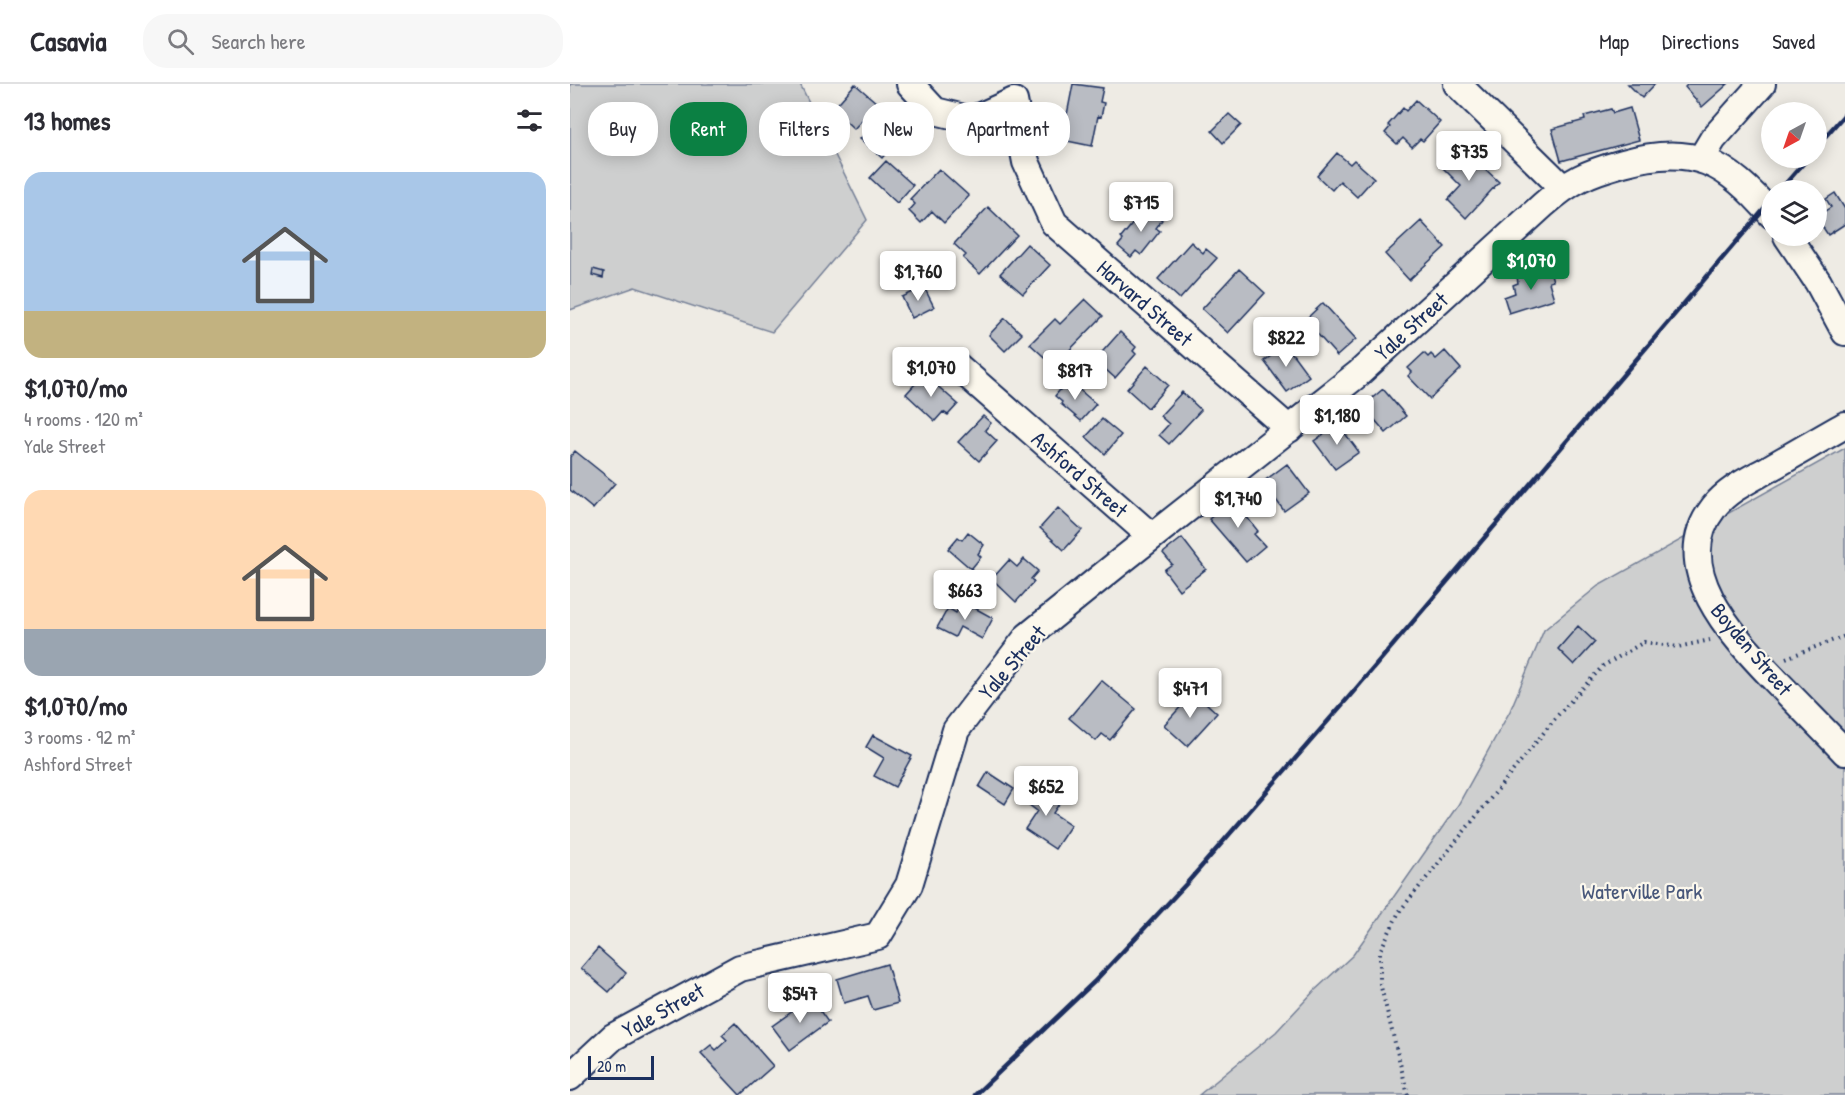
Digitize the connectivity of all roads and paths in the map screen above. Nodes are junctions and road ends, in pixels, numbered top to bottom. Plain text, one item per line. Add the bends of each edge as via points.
1 (910, 84) edge
2 (1457, 84) edge
3 (1762, 84) edge
4 (1021, 93) edge
5 (1701, 159) junction
6 (1563, 188) junction
7 (1761, 204) edge
8 (1794, 246) edge
9 (1845, 332) edge
10 (955, 364) dead end
11 (1845, 425) edge
12 (1288, 429) junction
13 (1151, 536) junction
14 (1734, 635) junction
15 (1845, 636) edge
16 (1764, 669) junction
17 (1845, 752) edge
18 (570, 1077) edge
19 (1408, 1095) edge

1 - 4 street, Harvard Street via 935,111 972,120
2 - 6 street
3 - 5 street via 1713,139
4 - 12 street, Harvard Street via 1026,162 1054,223
5 - 6 street via 1676,154 1647,157 1592,171
5 - 7 street via 1730,175
6 - 12 street, Yale Street via 1366,367
8 - 9 street
10 - 13 street, Ashford Street
11 - 14 street, Boyden Street via 1733,490 1707,517 1698,553 1702,579 1713,605
12 - 13 street, Yale Street
13 - 18 street, Yale Street via 1029,636 956,730 909,885 878,936 740,968 613,1037
14 - 16 street, Boyden Street
14 - 19 path via 1678,647 1644,642 1604,666 1558,715 1399,912 1380,951 1380,983
15 - 16 path
16 - 17 street, Boyden Street

